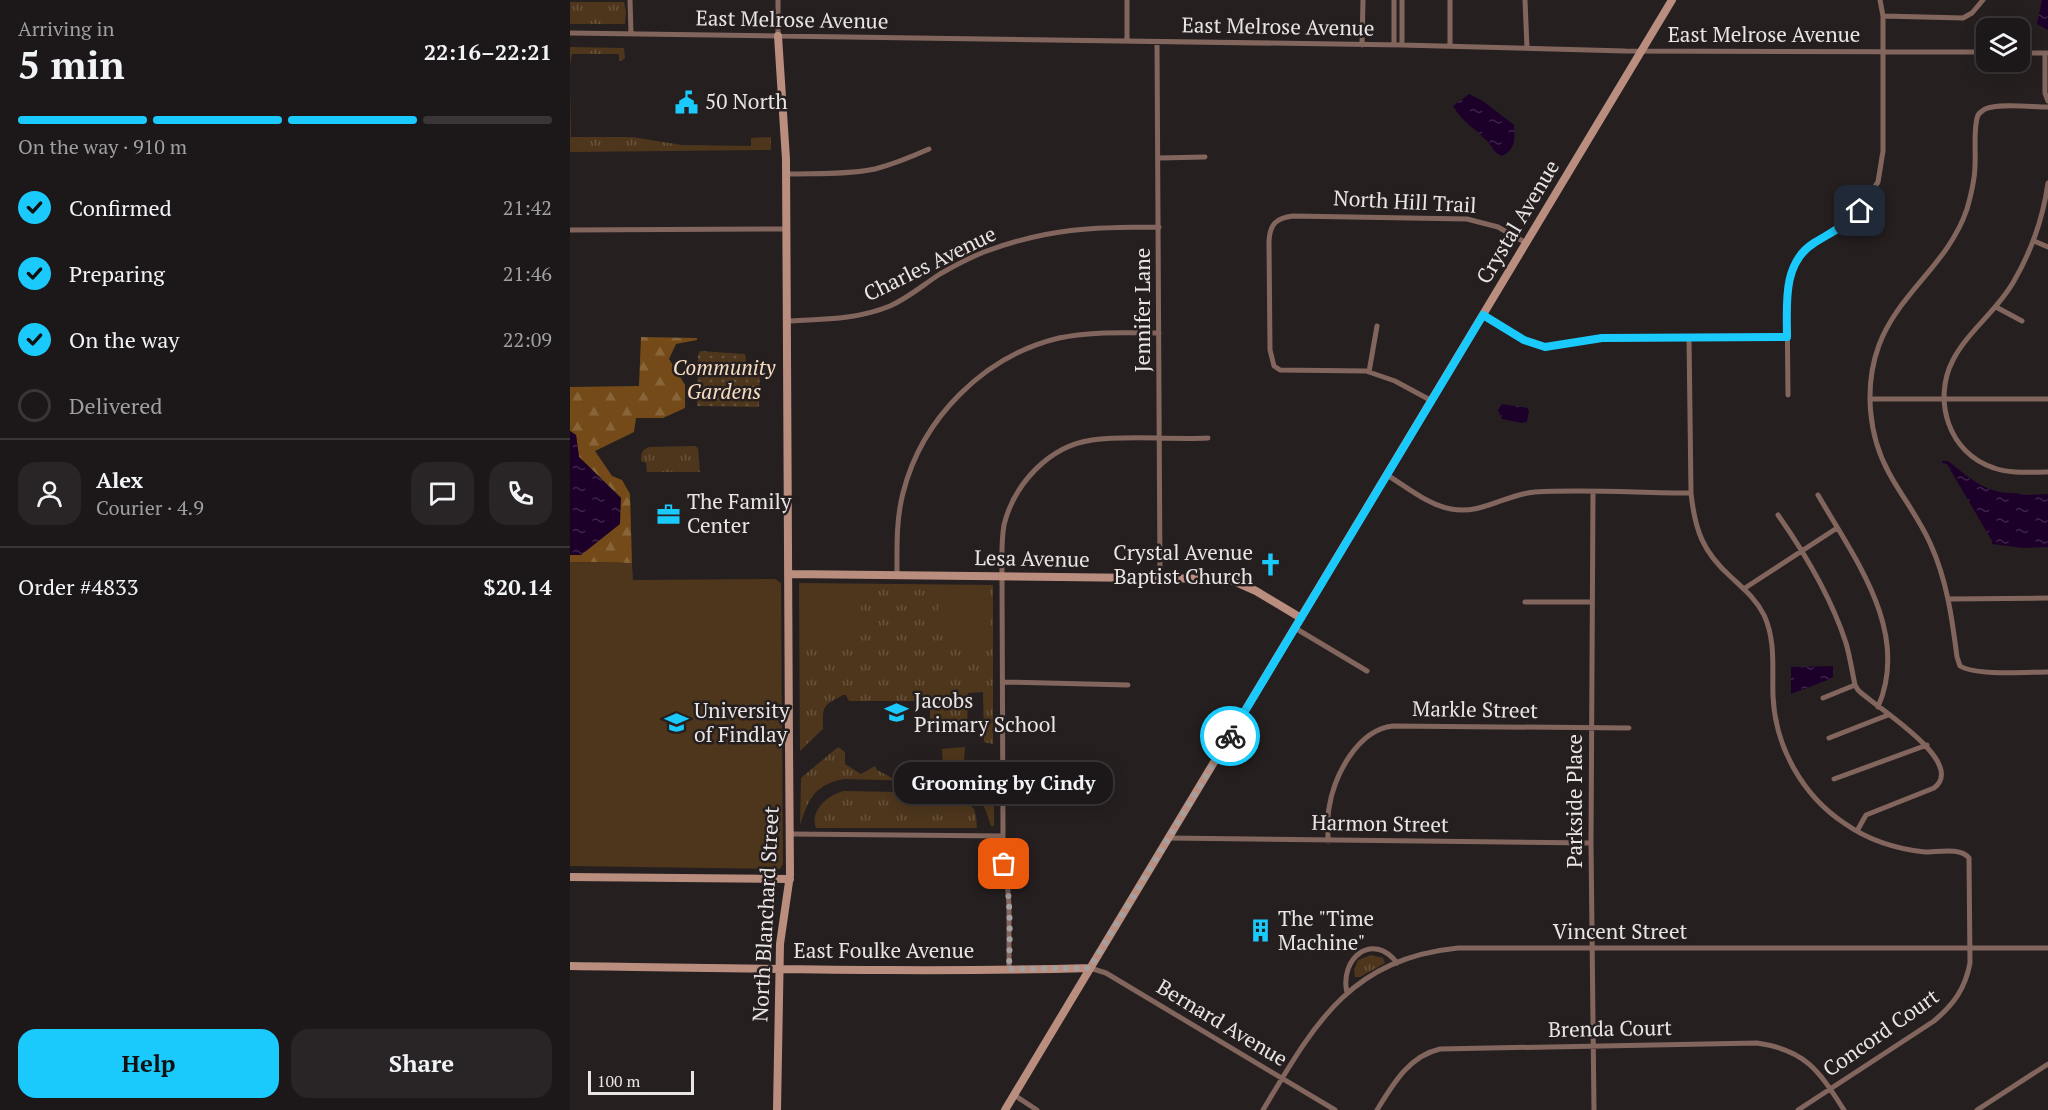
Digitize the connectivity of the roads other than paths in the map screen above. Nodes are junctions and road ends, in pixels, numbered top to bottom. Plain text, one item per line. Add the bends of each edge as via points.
1 (630, 0) edge
2 (778, 0) edge
3 (1127, 0) edge
4 (1363, 0) edge
5 (1394, 0) edge
6 (1402, 0) edge
7 (1450, 0) edge
8 (1525, 0) edge
9 (1672, 0) edge
10 (1880, 0) edge
11 (1983, 0) edge
12 (1883, 16) junction
13 (570, 33) edge
14 (631, 34) junction
15 (778, 36) junction
16 (1127, 41) junction
17 (1157, 42) junction
18 (1362, 45) junction
19 (1394, 45) junction
20 (1402, 45) junction
21 (1450, 46) junction
22 (1527, 48) junction
23 (1641, 51) junction
24 (1883, 52) junction
25 (1976, 52) edge
26 (2030, 52) edge
27 (2047, 52) edge
28 (2048, 101) edge
29 (2048, 106) edge
30 (929, 149) dead end
31 (1205, 157) dead end
32 (1159, 158) junction
33 (786, 174) junction
34 (2048, 183) edge
35 (1159, 227) junction
36 (786, 229) junction
37 (570, 230) edge
38 (2034, 241) junction
39 (1526, 243) junction
40 (2048, 247) edge
41 (1996, 307) junction
42 (1483, 315) junction
43 (787, 321) junction
44 (2022, 321) dead end
45 (1377, 326) dead end
46 (1160, 333) junction
47 (1787, 337) junction
48 (1689, 338) junction
49 (1369, 372) junction
50 (1788, 395) dead end
51 (1871, 399) junction
52 (1944, 399) junction
53 (2048, 399) edge
54 (1432, 401) junction
55 (1208, 438) dead end
56 (1160, 439) junction
57 (2048, 472) edge
58 (1387, 475) junction
59 (1593, 492) junction
60 (1691, 493) junction
61 (1818, 495) dead end
62 (1778, 515) dead end
63 (1837, 528) junction
64 (1802, 550) junction
65 (788, 574) junction
66 (897, 575) junction
67 (1002, 576) junction
68 (1160, 578) junction
69 (1744, 588) junction
70 (2048, 598) edge
71 (1949, 599) junction
72 (1592, 602) junction
73 (1525, 603) dead end
74 (1301, 618) junction
75 (1295, 628) junction
76 (1367, 671) dead end
77 (2048, 672) edge
78 (1003, 682) junction
79 (1128, 685) dead end
80 (1855, 685) junction
81 (1823, 698) dead end
82 (1878, 707) junction
83 (1888, 715) junction
84 (1592, 728) junction
85 (1629, 728) dead end
86 (1829, 738) dead end
87 (1927, 745) junction
88 (1834, 779) dead end
89 (1003, 789) junction
90 (1061, 791) dead end
91 (1857, 831) junction
92 (791, 834) junction
93 (1003, 836) junction
94 (1168, 838) junction
95 (1328, 841) junction
96 (1591, 843) junction
97 (570, 877) edge
98 (790, 879) junction
99 (1970, 948) junction
100 (2048, 948) edge
101 (1593, 949) junction
102 (1396, 963) junction
103 (570, 966) edge
104 (779, 968) junction
105 (1090, 968) junction
106 (1009, 969) junction
107 (1347, 993) junction
108 (1593, 1046) junction
109 (2048, 1064) edge
110 (1282, 1079) junction
111 (1830, 1089) junction
112 (1014, 1095) junction
113 (777, 1110) edge
114 (1005, 1110) edge
115 (1037, 1110) edge
116 (1263, 1110) edge
117 (1335, 1110) edge
118 (1377, 1110) edge
119 (1594, 1110) edge
120 (1798, 1110) edge
121 (1844, 1110) edge
122 (1977, 1110) edge

1 - 14 street
2 - 15 street, North Blanchard Street
3 - 16 street
4 - 18 street
5 - 19 street
6 - 20 street
7 - 21 street
8 - 22 street
9 - 23 street, Crystal Avenue
10 - 12 street
11 - 12 street via 1972,14 1963,18
12 - 24 street
13 - 14 street, East Melrose Avenue
14 - 15 street, East Melrose Avenue
15 - 16 street, East Melrose Avenue
15 - 33 street, North Blanchard Street
16 - 17 street, East Melrose Avenue
17 - 18 street, East Melrose Avenue
17 - 32 street, Jennifer Lane
18 - 19 street, East Melrose Avenue
19 - 20 street, East Melrose Avenue
20 - 21 street, East Melrose Avenue
21 - 22 street, East Melrose Avenue
22 - 23 street, East Melrose Avenue
23 - 24 street, East Melrose Avenue
23 - 39 street, Crystal Avenue
24 - 25 street, East Melrose Avenue
24 - 47 street via 1883,151 1878,182 1856,215 1811,244 1795,264 1788,284
26 - 27 street
27 - 28 street
29 - 51 street via 1987,108 1980,113 1972,189 1961,224 1940,260 1905,299 1888,326 1874,361
30 - 33 street via 873,169
31 - 32 street
32 - 35 street, Jennifer Lane
33 - 36 street, North Blanchard Street
34 - 38 street
35 - 43 street, Charles Avenue via 1044,233 968,259 904,299 870,313
35 - 46 street, Jennifer Lane
36 - 37 street
36 - 43 street, North Blanchard Street
38 - 40 street
38 - 41 street via 2013,284
39 - 42 street, Crystal Avenue
39 - 49 street, North Hill Trail via 1498,227 1467,219 1319,215 1277,219 1271,226 1269,241 1270,350 1274,366 1280,370
41 - 44 street
41 - 52 street via 1953,358
42 - 48 street via 1524,340 1545,347 1602,338
42 - 54 street, Crystal Avenue
43 - 65 street, North Blanchard Street
45 - 49 street
46 - 56 street, Jennifer Lane
46 - 66 street via 1081,334 1040,343 999,363 963,391 928,434 909,472 899,514
47 - 48 street
47 - 50 street
48 - 60 street
49 - 54 street
51 - 52 street
51 - 71 street via 1876,445 1930,542
52 - 53 street
52 - 57 street via 1947,422 1968,454 2001,470
54 - 58 street, Crystal Avenue
55 - 56 street
56 - 67 street via 1083,442 1041,465 1020,489 1007,516
56 - 68 street, Jennifer Lane
58 - 59 street via 1434,503 1464,511 1484,508 1519,494
58 - 74 street, Crystal Avenue
59 - 60 street
59 - 72 street, Parkside Place
60 - 69 street via 1698,533 1712,557
61 - 63 street
62 - 64 street
63 - 64 street
63 - 82 street via 1864,572 1885,627 1887,678
64 - 69 street
64 - 80 street via 1844,640
65 - 66 street, Lesa Avenue
65 - 92 street, North Blanchard Street
66 - 67 street, Lesa Avenue
67 - 68 street, Lesa Avenue
67 - 78 street
68 - 74 street, Lesa Avenue via 1234,580
69 - 91 street via 1761,610 1770,632 1775,716 1789,759 1815,797
70 - 71 street
71 - 77 street via 1960,666 1986,672
72 - 73 street
72 - 84 street, Parkside Place
74 - 75 street, Crystal Avenue
75 - 76 street
75 - 94 street, Crystal Avenue
78 - 79 street
78 - 89 street
80 - 81 street
80 - 82 street
82 - 83 street
83 - 86 street
83 - 87 street
84 - 85 street, Markle Street
84 - 95 street, Markle Street via 1393,726 1372,732 1348,758 1330,801
84 - 96 street, Parkside Place
87 - 88 street
87 - 91 street via 1940,764 1940,784 1866,815
89 - 90 street
89 - 93 street
91 - 99 street, Concord Court via 1905,849 1966,854
92 - 93 street
92 - 98 street, North Blanchard Street
93 - 106 street
94 - 95 street, Harmon Street
94 - 105 street, Crystal Avenue
95 - 96 street, Harmon Street
96 - 101 street, Parkside Place
97 - 98 street
98 - 104 street, North Blanchard Street
99 - 100 street, Vincent Street
99 - 101 street, Vincent Street
99 - 111 street, Concord Court via 1967,976 1952,1006
101 - 102 street, Vincent Street via 1458,948
101 - 108 street, Parkside Place
102 - 107 street, Vincent Street
102 - 107 street via 1382,950 1360,953 1348,965
103 - 104 street, East Foulke Avenue
104 - 106 street, East Foulke Avenue
104 - 113 street, North Blanchard Street
105 - 106 street, East Foulke Avenue
105 - 110 street, Bernard Avenue via 1106,973
105 - 112 street, Crystal Avenue
107 - 110 street, Vincent Street via 1316,1025
108 - 111 street, Brenda Court via 1765,1044 1804,1060
108 - 118 street, Brenda Court via 1434,1050 1402,1073
108 - 119 street, Parkside Place
109 - 122 street
110 - 116 street, Vincent Street
110 - 117 street, Bernard Avenue
111 - 120 street, Concord Court
111 - 121 street, Brenda Court
112 - 114 street, Crystal Avenue
112 - 115 street

